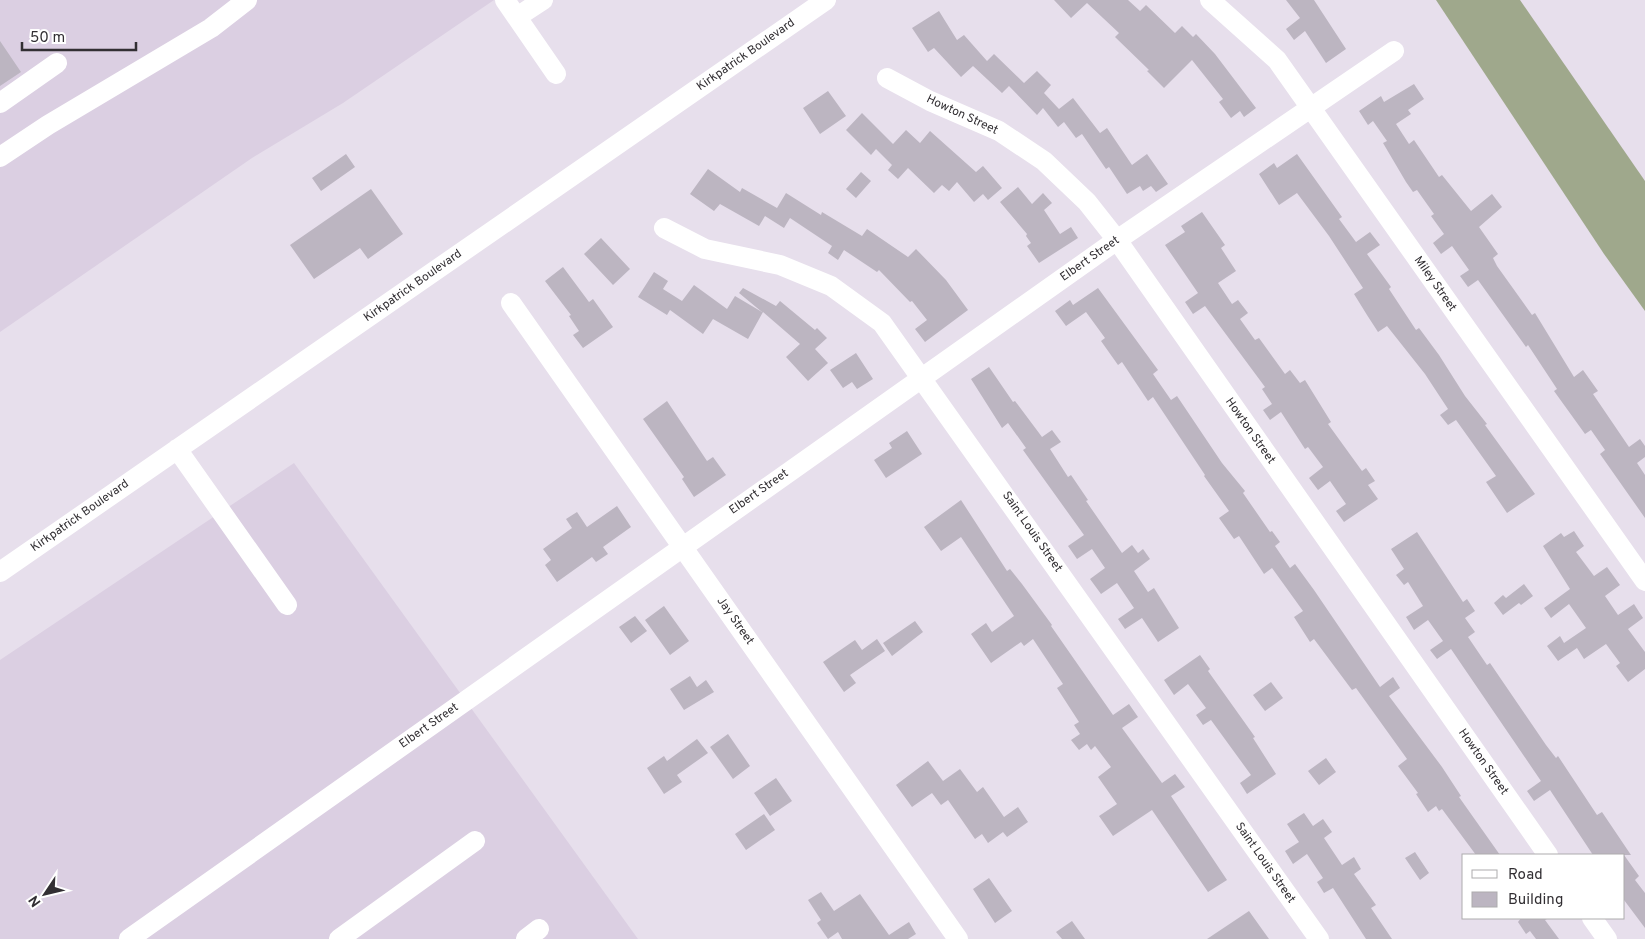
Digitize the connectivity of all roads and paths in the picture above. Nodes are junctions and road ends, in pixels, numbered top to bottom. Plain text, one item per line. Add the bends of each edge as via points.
1 (247, 0) edge
2 (505, 0) edge
3 (543, 0) edge
4 (826, 0) edge
5 (1210, 0) edge
6 (517, 18) junction
7 (1394, 51) dead end
8 (57, 63) dead end
9 (556, 74) dead end
10 (887, 78) dead end
11 (0, 102) edge
12 (1310, 106) junction
13 (0, 157) edge
14 (664, 228) dead end
15 (1117, 240) junction
16 (511, 303) dead end
17 (922, 377) junction
18 (177, 449) junction
19 (682, 546) junction
20 (0, 572) edge
21 (1645, 581) edge
22 (287, 605) dead end
23 (475, 841) dead end
24 (1547, 854) edge
25 (1593, 919) edge
26 (129, 939) edge
27 (339, 939) edge
28 (958, 939) edge
29 (1319, 939) edge
30 (1607, 939) edge

1 - 13 street via 211,28
2 - 6 street
3 - 6 street
4 - 18 street, Kirkpatrick Boulevard
5 - 12 street, Miley Street via 1277,60
6 - 9 street
7 - 12 street, Elbert Street
8 - 11 street
10 - 15 street, Howton Street via 999,131 1044,161 1087,202
12 - 15 street, Elbert Street
12 - 21 street, Miley Street
14 - 17 street, Saint Louis Street via 705,249 780,265 832,286 882,323
15 - 17 street, Elbert Street
15 - 24 street, Howton Street
16 - 19 street, Jay Street
17 - 19 street, Elbert Street
17 - 29 street, Saint Louis Street
18 - 20 street, Kirkpatrick Boulevard
18 - 22 street
19 - 26 street, Elbert Street
19 - 28 street, Jay Street
23 - 27 street
25 - 30 street

